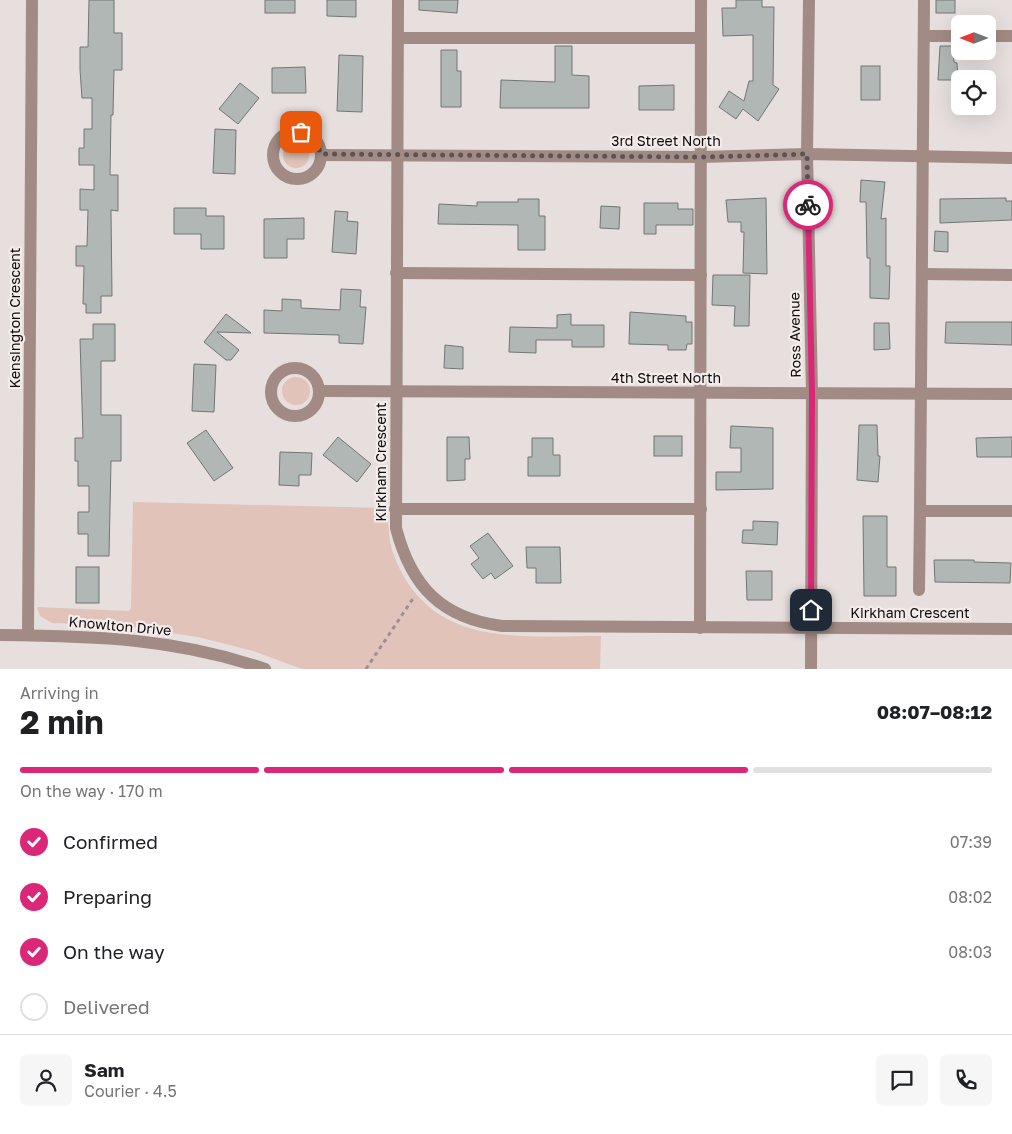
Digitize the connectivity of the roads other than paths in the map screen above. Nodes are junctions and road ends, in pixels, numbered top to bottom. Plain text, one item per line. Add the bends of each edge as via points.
1 (32, 0) edge
2 (398, 0) edge
3 (700, 0) edge
4 (809, 0) edge
5 (924, 0) edge
6 (924, 36) junction
7 (951, 36) edge
8 (996, 36) edge
9 (1012, 36) edge
10 (398, 38) junction
11 (700, 38) junction
12 (321, 154) dead end
13 (807, 154) junction
14 (398, 155) junction
15 (700, 157) junction
16 (923, 158) junction
17 (1012, 158) edge
18 (396, 274) junction
19 (922, 274) junction
20 (701, 275) junction
21 (1012, 275) edge
22 (320, 391) dead end
23 (395, 391) junction
24 (701, 393) junction
25 (812, 393) junction
26 (921, 394) junction
27 (1012, 394) edge
28 (394, 508) junction
29 (701, 508) junction
30 (920, 511) junction
31 (1012, 511) edge
32 (919, 590) dead end
33 (700, 628) junction
34 (811, 628) junction
35 (1012, 629) edge
36 (0, 635) edge
37 (28, 636) junction
38 (265, 669) edge
39 (811, 669) edge

1 - 37 street, Kensington Crescent
2 - 10 street, Kirkham Crescent
3 - 11 street
4 - 13 street, Ross Avenue
5 - 6 street
6 - 7 street
6 - 16 street
8 - 9 street
10 - 11 street
10 - 14 street, Kirkham Crescent
11 - 15 street
12 - 14 street, 3rd Street North
13 - 15 street, 3rd Street North
13 - 16 street, 3rd Street North
13 - 25 street, Ross Avenue
14 - 15 street, 3rd Street North
14 - 18 street, Kirkham Crescent
15 - 20 street
16 - 17 street, 3rd Street North
16 - 19 street
18 - 20 street
18 - 23 street, Kirkham Crescent
19 - 21 street
19 - 26 street
20 - 24 street
22 - 23 street, 4th Street North
23 - 24 street, 4th Street North
23 - 28 street, Kirkham Crescent
24 - 25 street, 4th Street North
24 - 29 street
25 - 26 street, 4th Street North
25 - 34 street, Ross Avenue
26 - 27 street, 4th Street North
26 - 30 street
28 - 29 street
28 - 33 street, Kirkham Crescent via 400,547 408,567 440,604 462,617 502,626
29 - 33 street
30 - 31 street
30 - 32 street
33 - 34 street, Kirkham Crescent
34 - 35 street, Kirkham Crescent
34 - 39 street, Ross Avenue
36 - 37 street, Knowlton Drive
37 - 38 street, Knowlton Drive via 145,640 212,652

